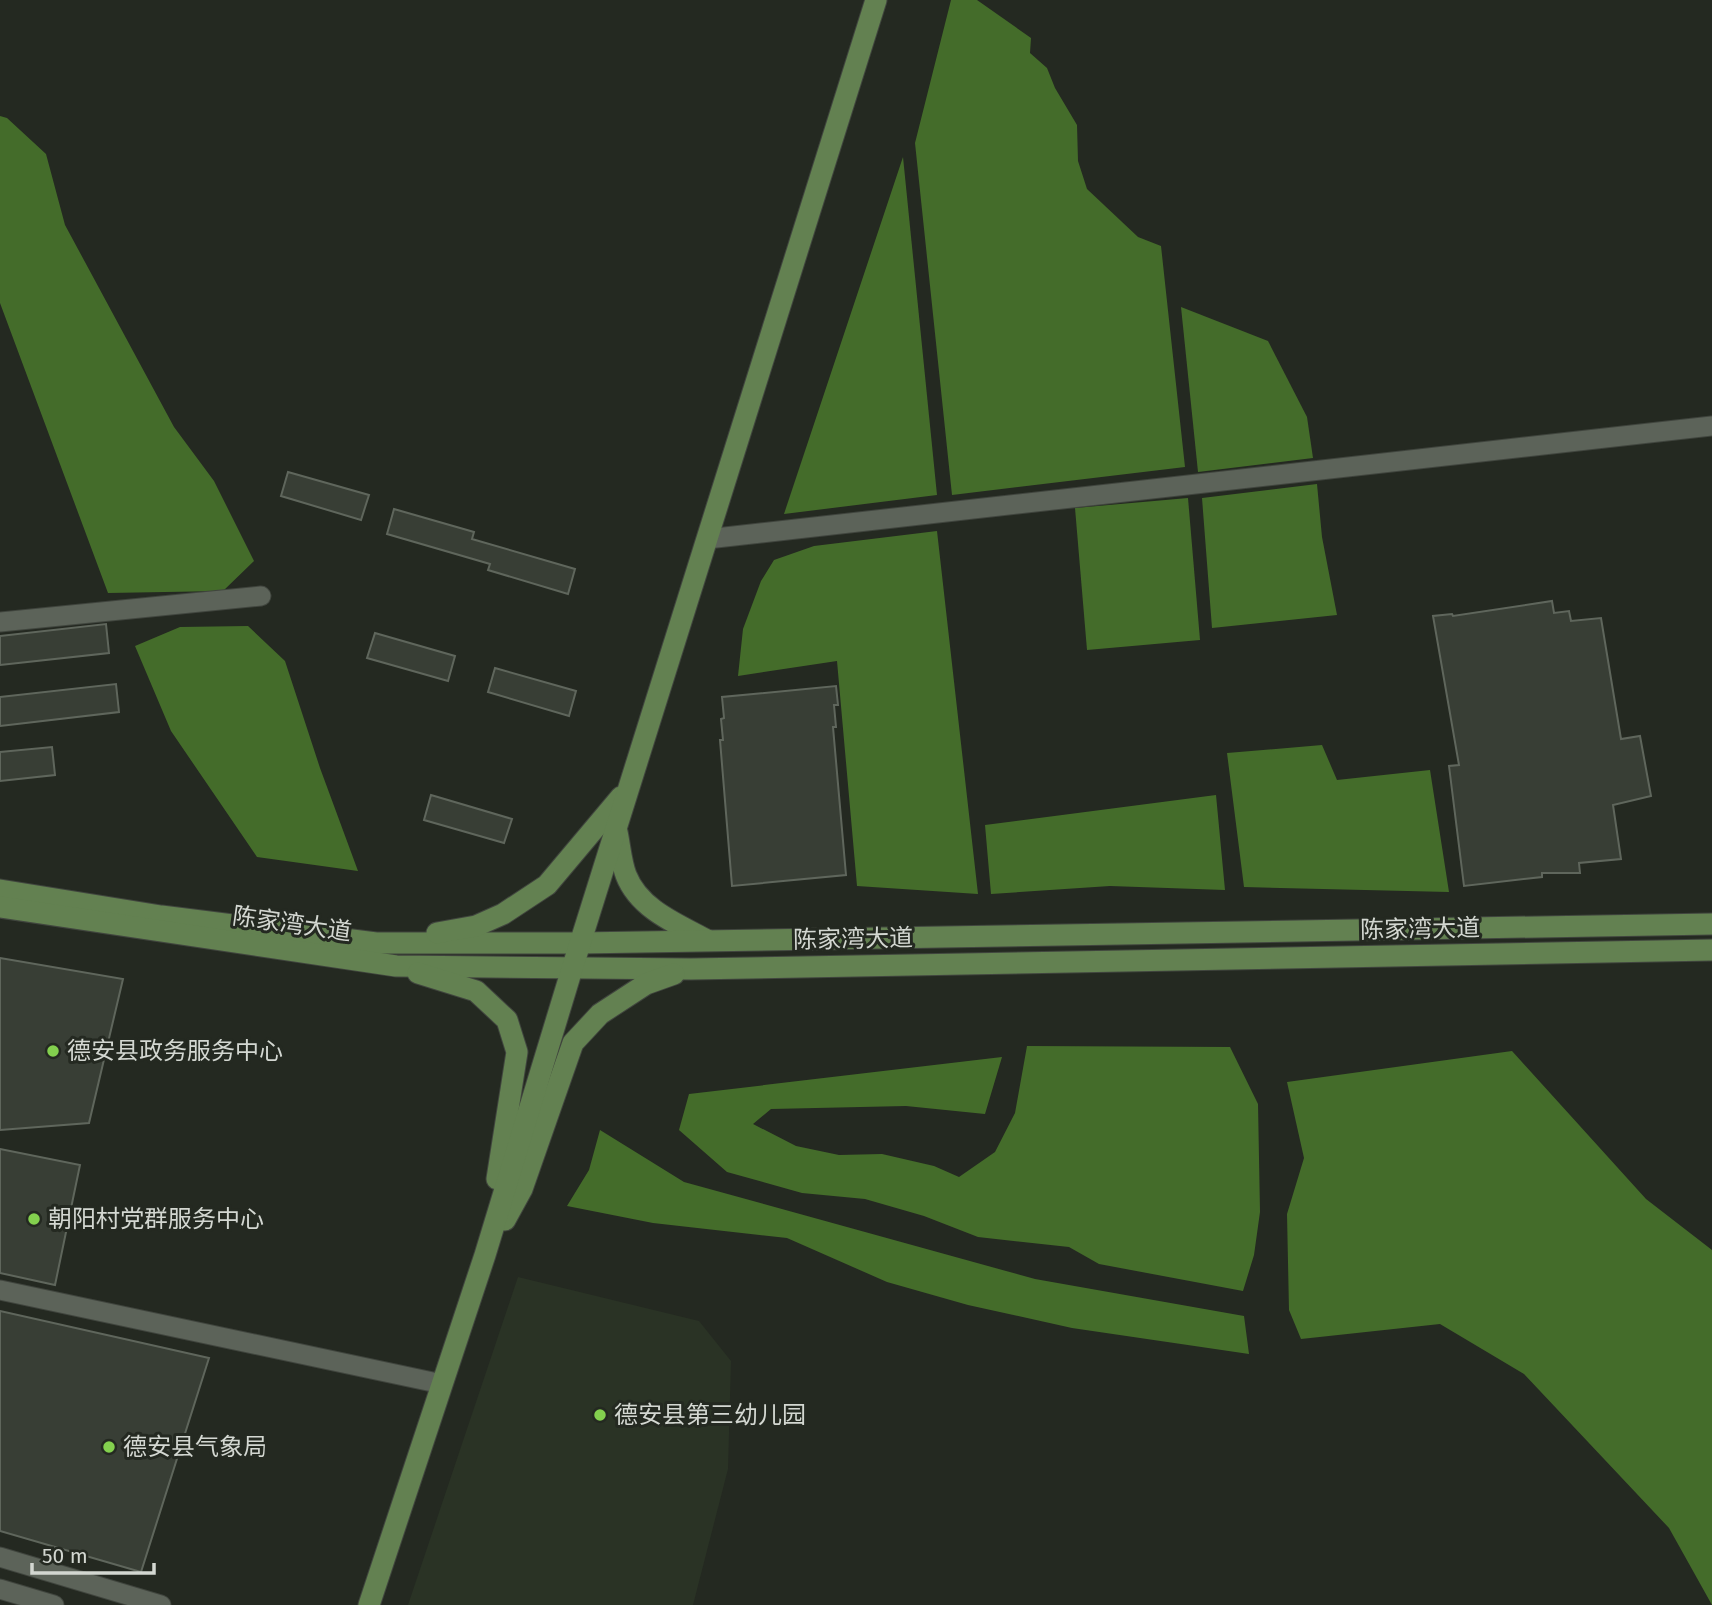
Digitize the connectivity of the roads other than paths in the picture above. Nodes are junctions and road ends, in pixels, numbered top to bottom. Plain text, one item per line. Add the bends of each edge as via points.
1 (876, 0) edge
2 (1712, 426) edge
3 (707, 539) junction
4 (261, 596) dead end
5 (0, 622) edge
6 (629, 787) junction
7 (616, 828) junction
8 (0, 890) edge
9 (0, 908) edge
10 (1712, 924) edge
11 (708, 941) junction
12 (376, 943) junction
13 (580, 943) junction
14 (1712, 950) edge
15 (396, 966) junction
16 (572, 969) junction
17 (691, 969) junction
18 (485, 1255) junction
19 (0, 1290) edge
20 (442, 1384) junction
21 (0, 1557) edge
22 (0, 1589) edge
23 (54, 1605) edge
24 (161, 1605) edge
25 (369, 1605) edge

1 - 3 main road
2 - 3 street
3 - 6 main road
4 - 5 street
6 - 7 main road
6 - 12 main road via 547,885 503,914 476,926
7 - 11 main road via 626,876 641,898 663,918
7 - 13 main road
8 - 12 main road, 陈家湾大道
9 - 15 main road, 陈家湾大道
10 - 11 main road, 陈家湾大道
11 - 13 main road, 陈家湾大道
12 - 13 main road, 陈家湾大道
13 - 16 main road
14 - 17 main road, 陈家湾大道
15 - 16 main road, 陈家湾大道
15 - 18 main road via 476,991 507,1020 517,1052
16 - 17 main road, 陈家湾大道
16 - 18 main road
17 - 18 main road via 646,984 600,1014 573,1043 522,1189
18 - 20 main road
19 - 20 street
20 - 25 main road
21 - 24 street
22 - 23 street

